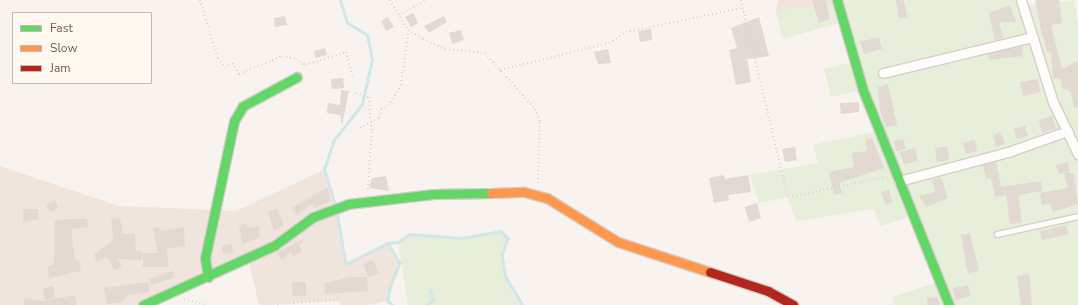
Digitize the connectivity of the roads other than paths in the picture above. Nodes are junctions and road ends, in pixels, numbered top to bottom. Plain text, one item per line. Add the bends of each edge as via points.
1 (837, 0) edge
2 (1021, 0) edge
3 (1032, 37) junction
4 (884, 73) dead end
5 (297, 77) dead end
6 (1067, 131) junction
7 (1078, 154) edge
8 (898, 178) junction
9 (1078, 216) edge
10 (997, 234) dead end
11 (208, 277) junction
12 (144, 305) edge
13 (793, 305) edge
14 (949, 305) edge

1 - 8 street via 863,90
2 - 3 street
3 - 4 street
3 - 6 street via 1053,102
5 - 11 street via 243,106 234,121 205,258
6 - 7 street
6 - 8 street via 1008,152
8 - 14 street
9 - 10 lane
11 - 12 street
11 - 13 street via 275,245 313,217 363,202 433,194 539,195 618,242 768,291

